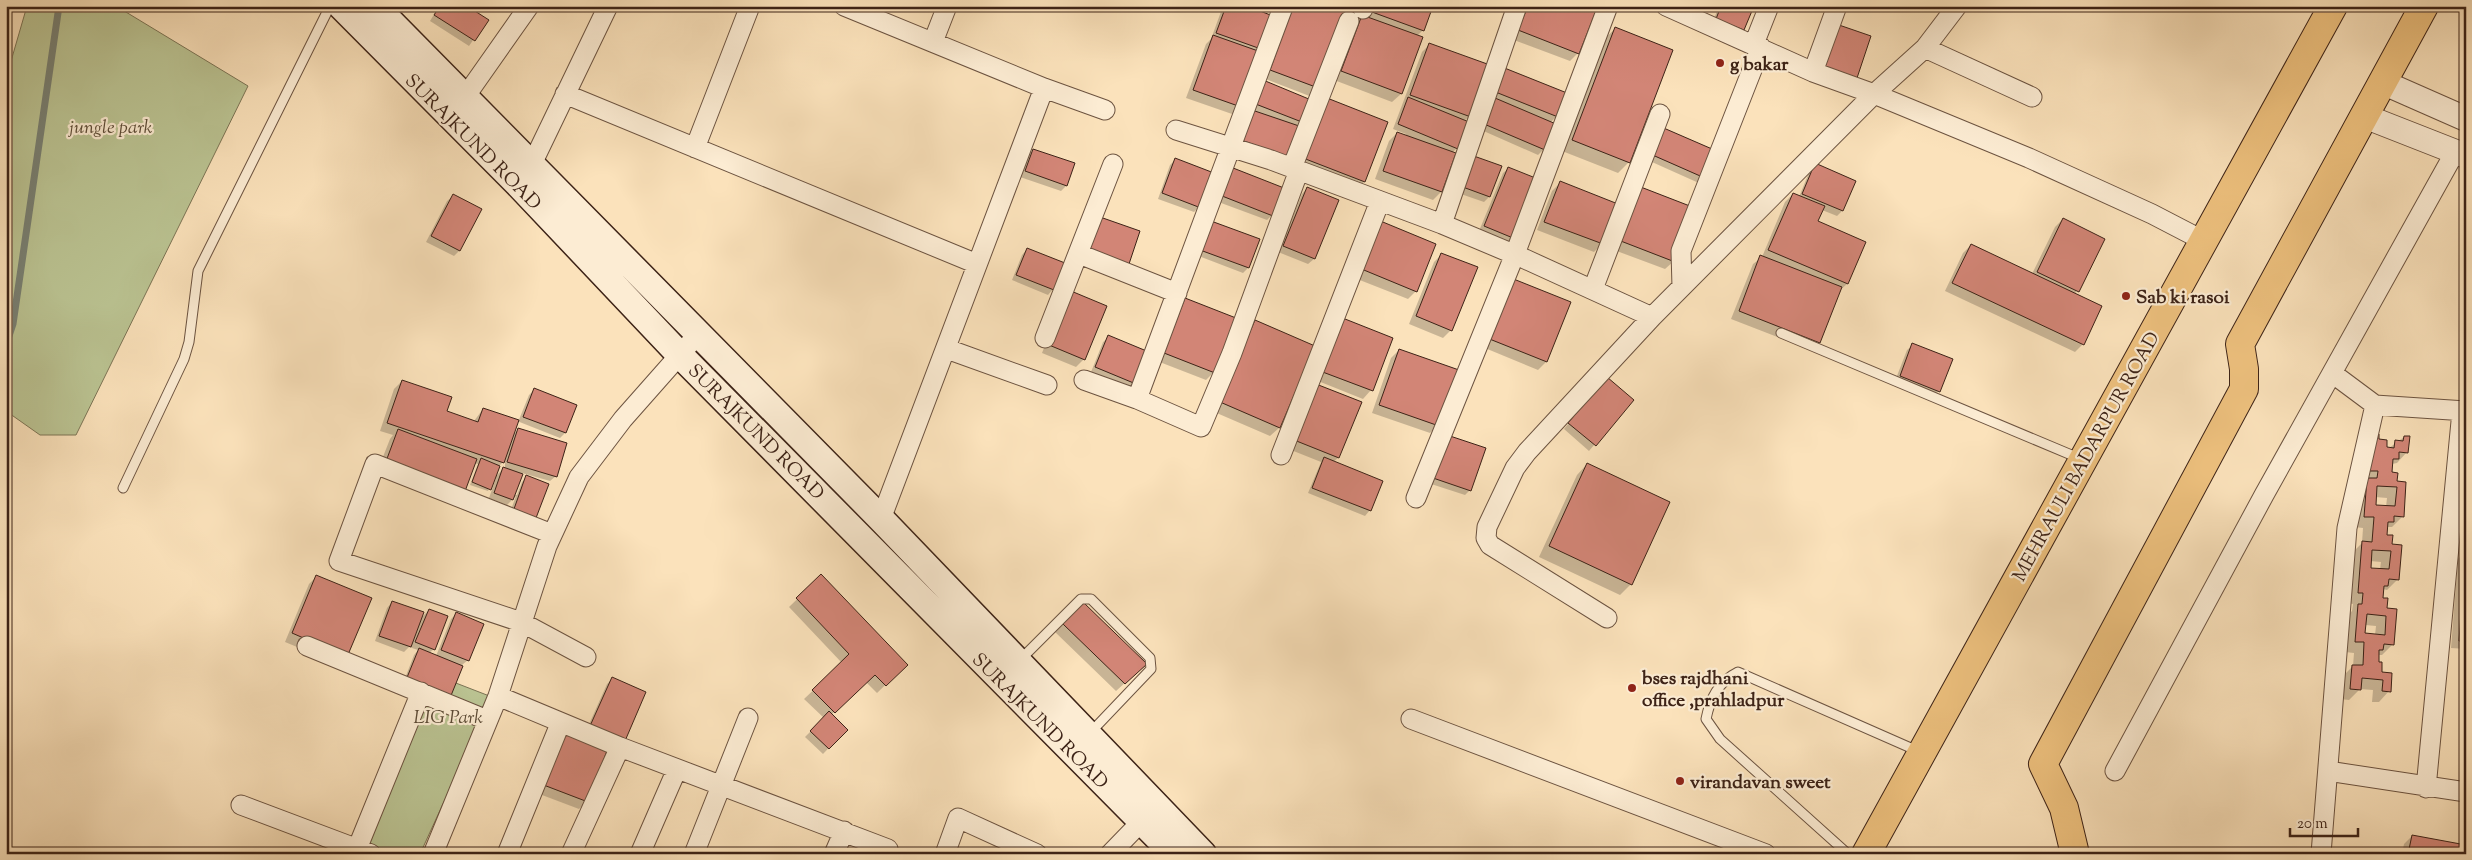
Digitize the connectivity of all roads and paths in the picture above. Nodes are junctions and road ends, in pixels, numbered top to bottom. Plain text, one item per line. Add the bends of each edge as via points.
1 (330, 6) edge
2 (341, 6) edge
3 (375, 6) edge
4 (529, 6) edge
5 (608, 6) edge
6 (750, 6) edge
7 (844, 6) edge
8 (947, 6) edge
9 (1516, 6) edge
10 (1608, 6) edge
11 (1769, 6) edge
12 (1837, 6) edge
13 (1957, 6) edge
14 (2333, 6) edge
15 (2424, 6) edge
16 (1283, 7) edge
17 (1672, 7) edge
18 (1359, 12) edge
19 (933, 42) junction
20 (1757, 46) junction
21 (1925, 48) junction
22 (1813, 72) junction
23 (2382, 82) junction
24 (1044, 88) junction
25 (565, 94) junction
26 (1874, 94) junction
27 (466, 97) junction
28 (2032, 97) dead end
29 (1105, 110) dead end
30 (1660, 114) dead end
31 (2364, 116) junction
32 (2466, 118) edge
33 (1176, 130) dead end
34 (695, 148) junction
35 (1231, 148) junction
36 (2460, 154) edge
37 (532, 164) junction
38 (1113, 164) dead end
39 (1295, 169) junction
40 (1380, 201) junction
41 (1442, 224) junction
42 (2204, 241) junction
43 (1079, 254) junction
44 (1515, 254) junction
45 (977, 264) junction
46 (1682, 287) junction
47 (1593, 289) junction
48 (1177, 293) junction
49 (1652, 317) junction
50 (698, 333) junction
51 (1781, 334) dead end
52 (1045, 338) dead end
53 (947, 349) junction
54 (680, 354) junction
55 (2332, 373) junction
56 (1084, 380) dead end
57 (1047, 385) dead end
58 (1137, 400) junction
59 (2375, 405) junction
60 (2464, 411) edge
61 (1281, 455) dead end
62 (2084, 460) junction
63 (123, 488) dead end
64 (1416, 498) dead end
65 (881, 519) junction
66 (552, 534) junction
67 (1607, 618) dead end
68 (521, 622) junction
69 (307, 646) dead end
70 (586, 657) dead end
71 (1018, 662) junction
72 (421, 692) junction
73 (498, 696) junction
74 (748, 718) dead end
75 (1411, 719) dead end
76 (487, 720) junction
77 (560, 724) junction
78 (1088, 736) junction
79 (620, 748) junction
80 (1922, 753) junction
81 (677, 769) junction
82 (2115, 771) dead end
83 (2328, 771) junction
84 (721, 785) junction
85 (2426, 788) junction
86 (2466, 792) edge
87 (241, 805) dead end
88 (1142, 821) junction
89 (844, 831) junction
90 (888, 849) dead end
91 (364, 851) edge
92 (433, 854) edge
93 (507, 854) edge
94 (571, 854) edge
95 (640, 854) edge
96 (694, 854) edge
97 (834, 854) edge
98 (944, 854) edge
99 (1036, 854) edge
100 (1110, 854) edge
101 (1174, 854) edge
102 (1203, 854) edge
103 (1766, 854) edge
104 (1848, 854) edge
105 (1866, 854) edge
106 (2075, 854) edge
107 (2321, 854) edge

1 - 63 lane via 201,265 184,359
2 - 54 main road, SURAJKUND ROAD via 517,183
3 - 27 main road, SURAJKUND ROAD
4 - 27 street
5 - 25 street
6 - 34 street
7 - 19 street
8 - 19 street
9 - 41 street
10 - 44 street
11 - 20 street
12 - 22 street
13 - 21 street
14 - 42 main road, MEHRAULI BADARPUR ROAD
15 - 23 main road
16 - 35 street
17 - 20 street
18 - 39 street
19 - 24 street
20 - 22 street
20 - 46 street via 1681,251
21 - 26 street
21 - 28 street
22 - 26 street
23 - 31 main road
23 - 32 street
24 - 29 street
24 - 45 street
25 - 34 street
25 - 37 street
26 - 42 street via 2029,158
26 - 46 street
27 - 37 main road, SURAJKUND ROAD
30 - 47 street
31 - 36 street
31 - 106 main road via 2240,344 2244,389 2042,764 2064,808
33 - 35 street
34 - 45 street
35 - 39 street
35 - 48 street
36 - 55 street
37 - 50 main road, SURAJKUND ROAD
38 - 43 street
39 - 40 street
39 - 58 street via 1232,352 1201,427
40 - 41 street
40 - 61 street
41 - 44 street
42 - 62 main road, MEHRAULI BADARPUR ROAD
43 - 48 street
43 - 52 street
44 - 47 street
44 - 64 street
45 - 53 street
46 - 49 street
47 - 49 street
48 - 58 street
49 - 67 street via 1527,452 1515,468 1487,527 1486,538 1490,545
50 - 54 street
50 - 65 main road, SURAJKUND ROAD
51 - 62 lane
53 - 57 street
53 - 65 street
54 - 66 street via 591,459
54 - 88 main road, SURAJKUND ROAD
55 - 59 street
55 - 82 street
56 - 58 street
59 - 60 street
59 - 83 street via 2347,528
60 - 85 street
62 - 80 main road, MEHRAULI BADARPUR ROAD
65 - 71 main road, SURAJKUND ROAD
66 - 68 street
66 - 68 street via 375,464 339,561
68 - 70 street
68 - 73 street
69 - 72 street
71 - 78 main road, SURAJKUND ROAD
71 - 78 lane via 1081,599 1086,598 1091,599 1150,658 1151,669
72 - 76 street
72 - 91 street
73 - 76 street
73 - 77 street
74 - 84 street
75 - 103 street
76 - 92 street
77 - 79 street
77 - 93 street
78 - 102 main road, SURAJKUND ROAD
79 - 81 street
79 - 94 street
80 - 104 lane via 1738,672 1727,677 1710,700 1706,719 1720,739
80 - 105 main road, MEHRAULI BADARPUR ROAD
81 - 84 street
81 - 95 street
83 - 85 street
83 - 107 street
84 - 89 street
84 - 96 street
85 - 86 street
87 - 91 street
88 - 100 street
88 - 101 main road, SURAJKUND ROAD
89 - 90 street
89 - 97 street
98 - 99 street via 958,818

